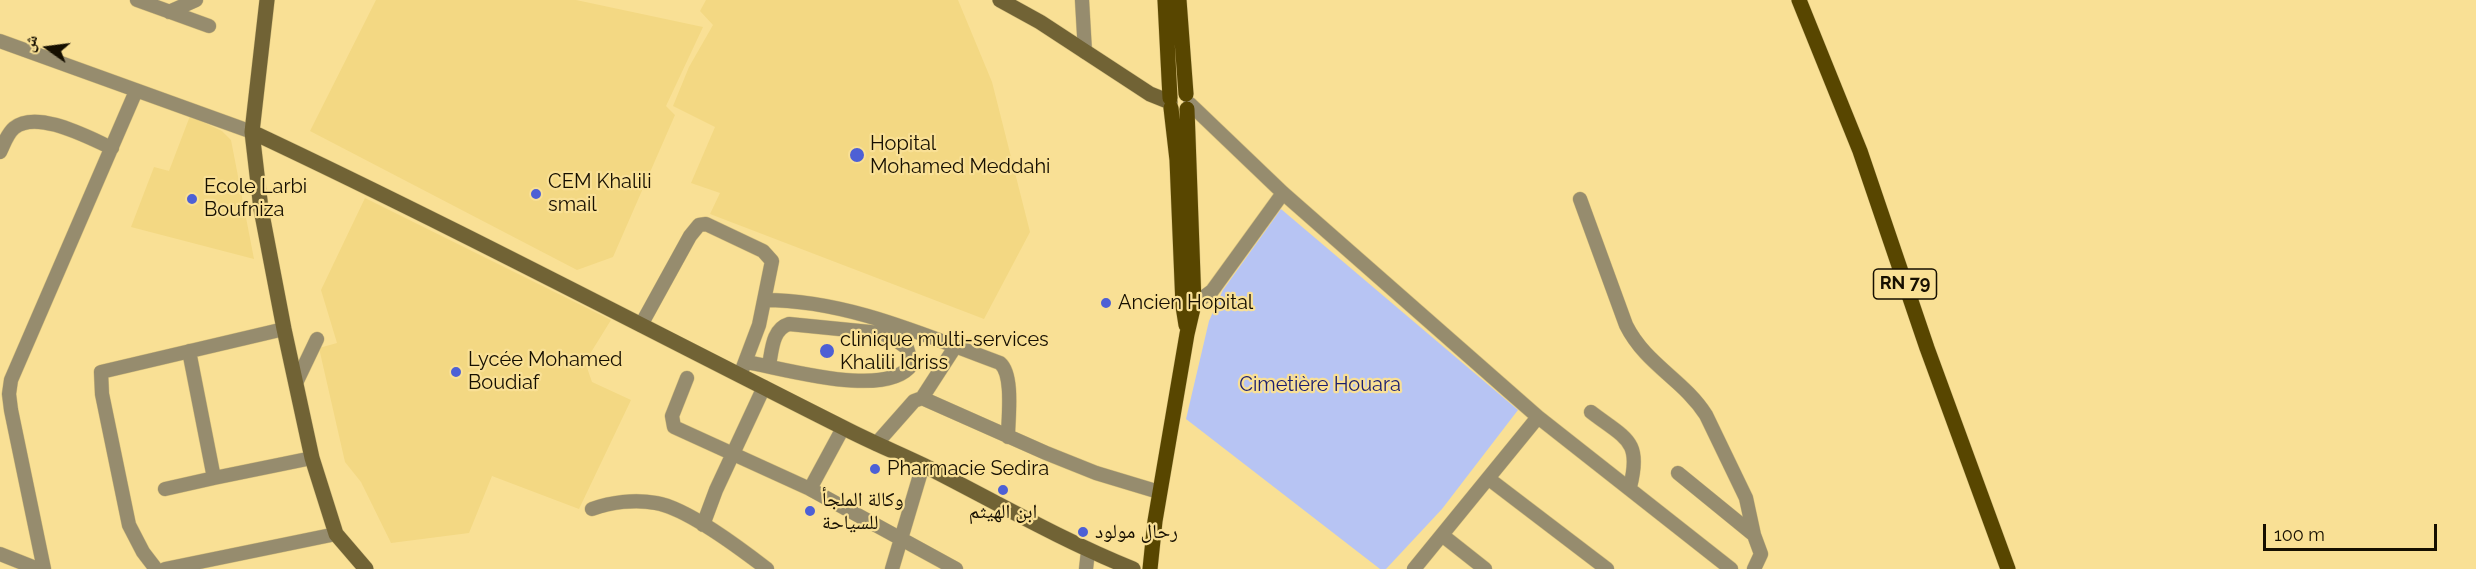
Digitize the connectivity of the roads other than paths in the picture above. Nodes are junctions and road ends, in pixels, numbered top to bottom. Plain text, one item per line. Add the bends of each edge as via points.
1 (137, 0) edge
2 (196, 0) edge
3 (267, 0) edge
4 (1000, 0) edge
5 (1082, 0) edge
6 (1165, 0) edge
7 (1179, 0) edge
8 (1799, 0) edge
9 (169, 12) junction
10 (208, 26) dead end
11 (0, 41) edge
12 (1085, 52) junction
13 (136, 91) junction
14 (1179, 103) junction
15 (252, 132) junction
16 (112, 148) junction
17 (0, 152) edge
18 (1283, 193) junction
19 (1580, 199) dead end
20 (764, 300) junction
21 (1189, 305) junction
22 (641, 325) junction
23 (284, 329) junction
24 (317, 339) dead end
25 (955, 347) junction
26 (189, 351) junction
27 (769, 366) junction
28 (743, 368) junction
29 (687, 378) dead end
30 (297, 382) junction
31 (764, 387) junction
32 (922, 398) junction
33 (1591, 412) dead end
34 (1538, 417) junction
35 (843, 428) junction
36 (1008, 437) junction
37 (876, 444) junction
38 (733, 454) junction
39 (312, 458) junction
40 (923, 465) junction
41 (1678, 473) dead end
42 (214, 478) junction
43 (1489, 479) junction
44 (1630, 487) junction
45 (165, 489) dead end
46 (810, 489) junction
47 (1160, 492) junction
48 (592, 509) dead end
49 (703, 525) junction
50 (336, 534) junction
51 (1442, 535) junction
52 (1754, 535) junction
53 (901, 538) junction
54 (1088, 551) junction
55 (0, 554) edge
56 (38, 569) edge
57 (44, 569) edge
58 (156, 569) edge
59 (165, 569) edge
60 (366, 569) edge
61 (766, 569) edge
62 (892, 569) edge
63 (956, 569) edge
64 (1086, 569) edge
65 (1133, 569) edge
66 (1150, 569) edge
67 (1414, 569) edge
68 (1485, 569) edge
69 (1607, 569) edge
70 (1731, 569) edge
71 (1754, 569) edge
72 (2008, 569) edge

1 - 9 street
2 - 9 street
3 - 15 main road
4 - 12 main road
5 - 12 street
6 - 14 main road
7 - 14 main road
8 - 72 main road, RN 79 via 1860,152
9 - 10 street
11 - 13 street
12 - 14 main road via 1150,94
13 - 15 street
13 - 16 street
14 - 18 street
14 - 21 main road via 1177,160
15 - 22 main road
15 - 23 main road via 254,166
16 - 17 street via 66,128 33,122 12,130
16 - 57 street via 11,380 11,410
18 - 21 street via 1212,291
18 - 34 street
19 - 52 street via 1626,326 1636,344 1698,402 1706,415 1746,498
20 - 22 street via 772,261 768,254 701,224 690,236
20 - 25 street via 842,308
20 - 28 street
21 - 47 main road
22 - 28 main road
23 - 26 street
23 - 30 main road
24 - 30 street
25 - 32 street
25 - 36 street via 1000,363 1006,370
26 - 42 street
26 - 58 street via 101,372 129,525
27 - 27 street via 864,381 900,375 912,364 908,348 880,333 789,324 777,332
27 - 28 street
28 - 31 main road
29 - 38 street via 672,416 674,427
30 - 39 main road
31 - 35 main road
31 - 38 street
32 - 36 street
32 - 37 street via 914,401
33 - 44 street via 1633,448 1635,468
34 - 43 street
34 - 44 street
35 - 37 main road
35 - 46 street
36 - 47 street via 1096,473
37 - 40 main road
38 - 46 street
38 - 49 street
39 - 42 street
39 - 50 main road
40 - 53 street
40 - 54 main road
41 - 52 street
42 - 45 street
43 - 51 street
43 - 69 street
44 - 70 street
46 - 53 street
47 - 66 main road
48 - 49 street via 614,502 656,502
49 - 61 street
50 - 59 street
50 - 60 main road
51 - 67 street
51 - 68 street
52 - 71 street via 1761,554
53 - 62 street
53 - 63 street
54 - 64 street
54 - 65 main road
55 - 56 street

